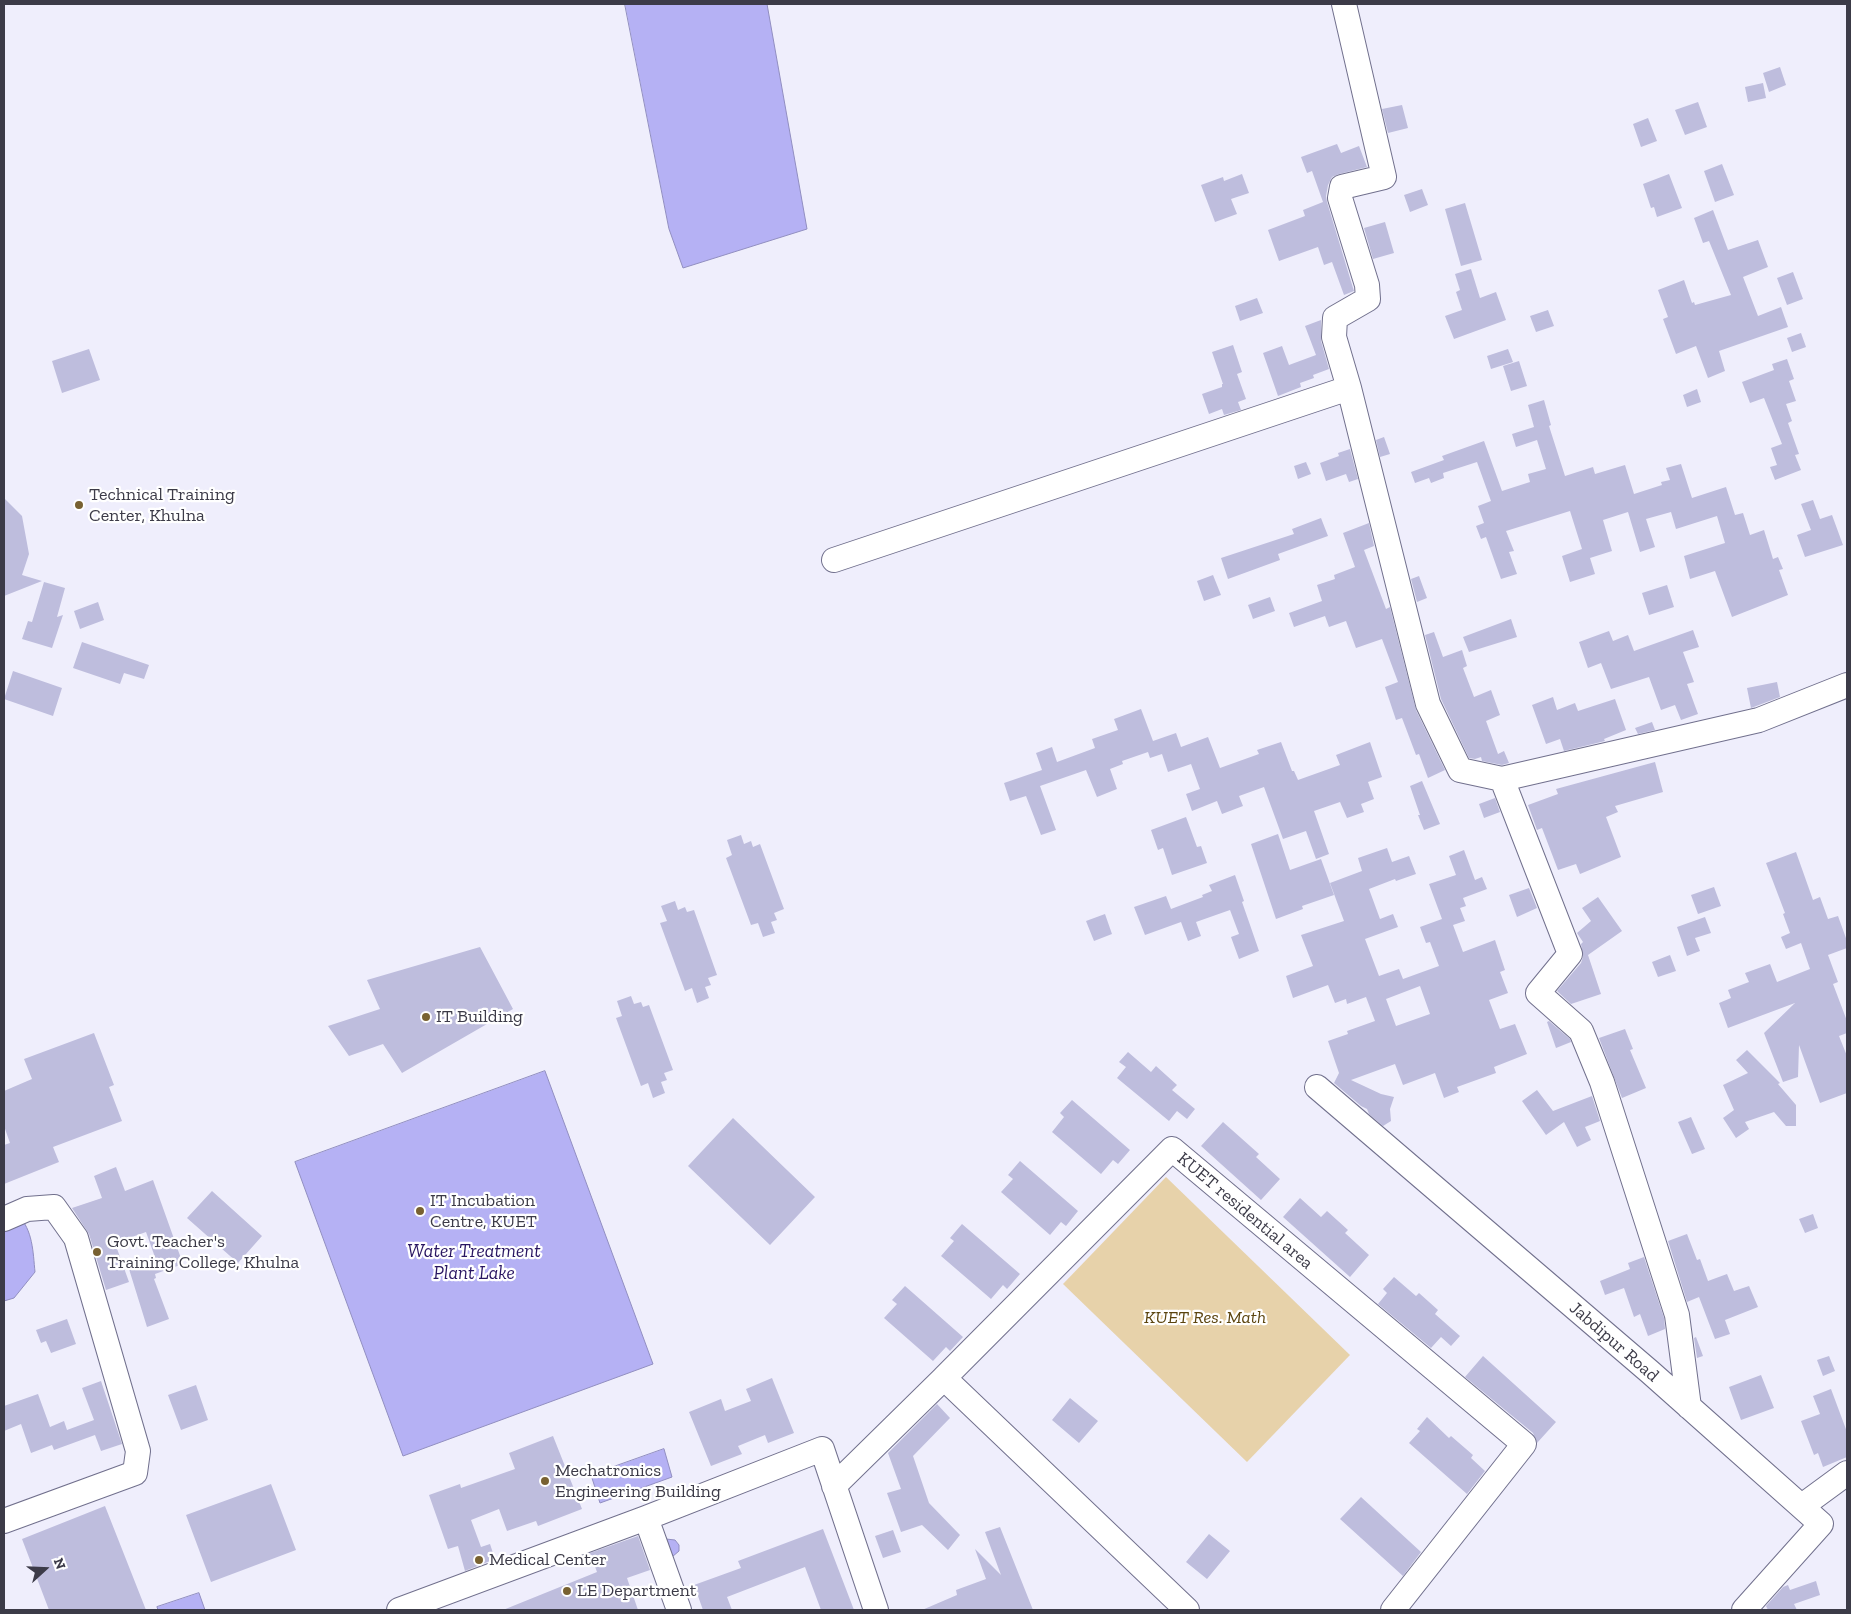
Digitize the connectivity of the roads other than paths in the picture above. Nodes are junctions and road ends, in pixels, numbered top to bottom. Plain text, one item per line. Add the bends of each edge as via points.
1 (1344, 4) edge
2 (1349, 388) junction
3 (834, 560) dead end
4 (1847, 685) edge
5 (1502, 779) junction
6 (1317, 1087) dead end
7 (4, 1219) edge
8 (944, 1378) junction
9 (1689, 1407) junction
10 (1847, 1473) edge
11 (834, 1486) junction
12 (1802, 1506) junction
13 (646, 1518) junction
14 (4, 1521) edge
15 (399, 1610) edge
16 (679, 1610) edge
17 (876, 1610) edge
18 (1187, 1610) edge
19 (1394, 1610) edge
20 (1744, 1610) edge

1 - 2 street via 1384,177 1342,187 1340,198 1367,285 1368,299 1335,318 1334,337
2 - 3 street
2 - 5 street via 1428,704 1460,770
4 - 5 street via 1759,720
5 - 9 street via 1570,954 1538,993 1581,1031 1602,1082 1677,1315
6 - 9 street, Jabdipur Road
7 - 14 street via 27,1209 54,1207 76,1238 138,1451 136,1473
8 - 11 street
8 - 18 street
8 - 19 street, KUET residential area via 1172,1149 1524,1444
9 - 12 street, Jabdipur Road
10 - 12 street
11 - 13 street via 822,1449
11 - 17 street
12 - 20 street, Jabdipur Road via 1821,1524
13 - 15 street
13 - 16 street

